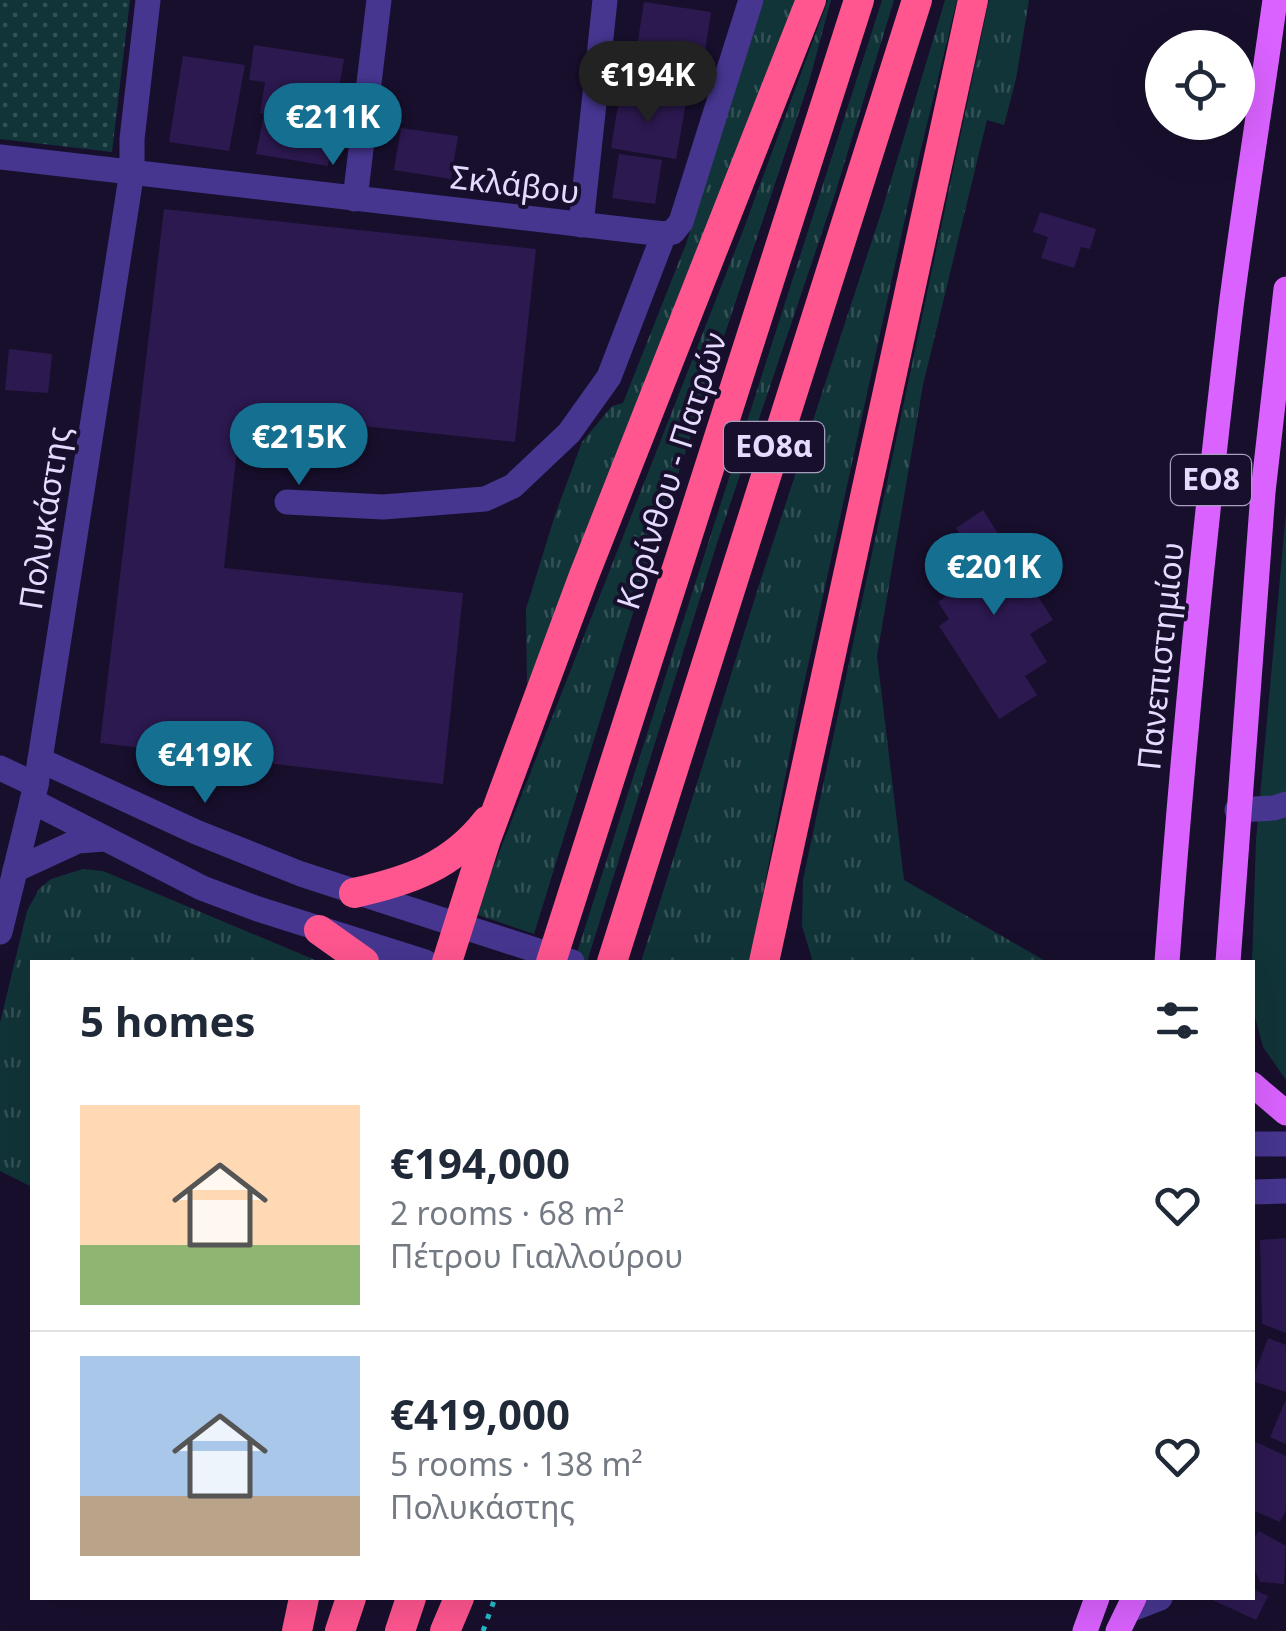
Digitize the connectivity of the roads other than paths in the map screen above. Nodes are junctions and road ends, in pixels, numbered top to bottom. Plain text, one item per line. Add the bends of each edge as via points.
1 (148, 0) edge
2 (378, 0) edge
3 (605, 0) edge
4 (751, 0) edge
5 (811, 0) edge
6 (859, 0) edge
7 (916, 0) edge
8 (974, 0) edge
9 (1275, 0) edge
10 (0, 157) edge
11 (132, 172) junction
12 (355, 199) junction
13 (581, 225) junction
14 (664, 234) junction
15 (1286, 289) edge
16 (287, 502) dead end
17 (0, 768) edge
18 (36, 782) junction
19 (504, 792) junction
20 (1286, 804) edge
21 (1237, 810) junction
22 (104, 839) junction
23 (15, 870) junction
24 (354, 893) junction
25 (781, 895) junction
26 (457, 926) junction
27 (319, 930) junction
28 (0, 932) edge
29 (361, 960) edge
30 (418, 960) edge
31 (447, 960) edge
32 (552, 960) edge
33 (566, 960) edge
34 (613, 960) edge
35 (765, 960) edge
36 (788, 960) edge
37 (1168, 960) edge
38 (1228, 960) edge
39 (1255, 1087) edge
40 (1286, 1113) edge
41 (1255, 1144) edge
42 (1286, 1144) edge
43 (1286, 1191) edge
44 (1255, 1192) edge
45 (304, 1600) edge
46 (349, 1600) edge
47 (410, 1600) edge
48 (458, 1600) edge
49 (1096, 1600) edge
50 (1156, 1600) edge
51 (1127, 1613) edge
52 (297, 1631) edge
53 (340, 1631) edge
54 (400, 1631) edge
55 (446, 1631) edge
56 (1085, 1631) edge

1 - 11 street, Πολυκάστης
2 - 12 street
3 - 13 street
4 - 14 street via 681,222
5 - 19 highway
6 - 32 highway, Κορίνθου - Πατρών / ΕΟ8α
7 - 34 highway, ΕΟ8α
8 - 25 highway
9 - 37 main road, Πανεπιστημίου / ΕΟ8 via 1215,449
10 - 11 street, Σκλάβου
11 - 12 street, Σκλάβου
11 - 18 street, Πολυκάστης
12 - 13 street, Σκλάβου
13 - 14 street, Σκλάβου
14 - 16 street via 609,377 569,434 512,486 485,499 383,508
15 - 21 main road, ΕΟ8
17 - 18 street
18 - 22 street
18 - 23 street, Πολυκάστης
18 - 24 street
19 - 24 highway via 477,834 447,861 402,882
19 - 26 highway
20 - 21 street
21 - 38 main road, ΕΟ8
22 - 23 street via 78,841
22 - 27 street via 202,888
23 - 28 street, Πολυκάστης
24 - 26 street
25 - 35 highway
25 - 36 highway via 780,931
26 - 31 highway
26 - 33 street
27 - 29 highway
27 - 30 street
39 - 40 main road
41 - 42 street
43 - 44 street
45 - 52 highway
46 - 53 highway
47 - 54 highway
48 - 55 highway
49 - 56 main road
50 - 51 street

